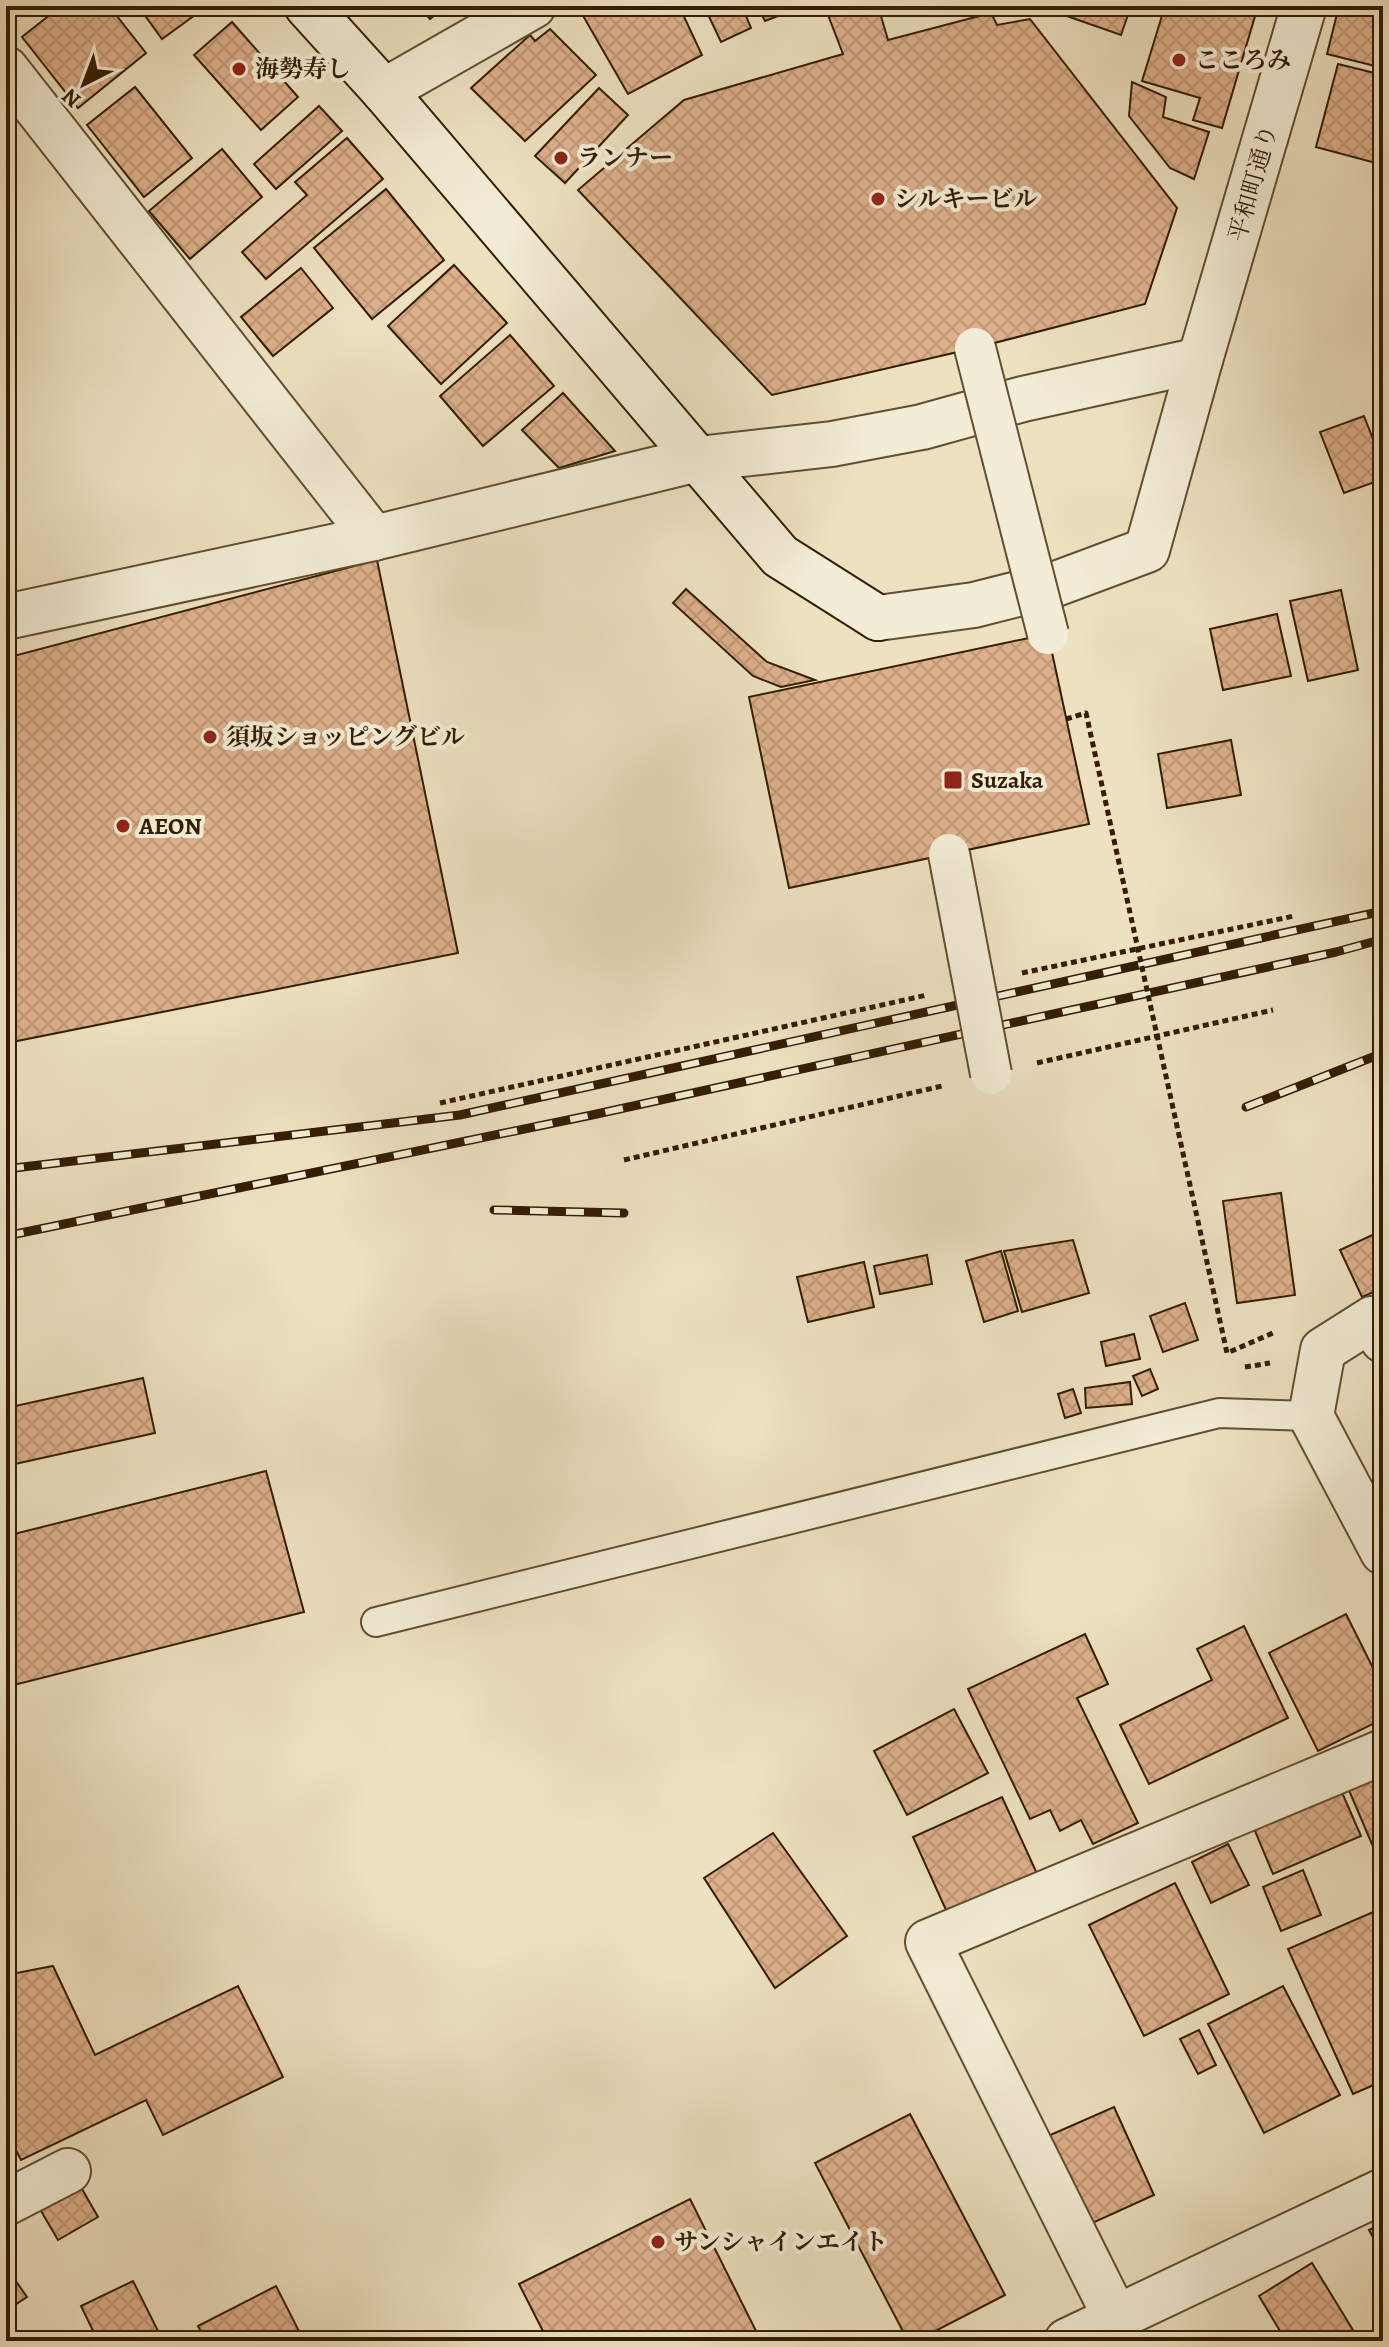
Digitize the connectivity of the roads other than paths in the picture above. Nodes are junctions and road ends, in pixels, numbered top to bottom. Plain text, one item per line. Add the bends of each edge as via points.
1 (307, 6) edge
2 (533, 6) edge
3 (1304, 6) edge
4 (6, 69) edge
5 (384, 91) junction
6 (975, 348) dead end
7 (1200, 360) junction
8 (698, 459) junction
9 (374, 538) junction
10 (6, 617) edge
11 (1048, 634) dead end
12 (949, 854) dead end
13 (991, 1074) dead end
14 (1379, 1324) edge
15 (1311, 1416) junction
16 (1383, 1552) edge
17 (376, 1622) dead end
18 (1383, 1752) edge
19 (68, 2171) dead end
20 (1383, 2191) edge
21 (6, 2203) edge
22 (1116, 2318) junction
23 (1067, 2341) edge

1 - 5 street
2 - 5 street
3 - 7 street, 平和町通り
4 - 9 street
5 - 8 street
6 - 11 street, bridge
7 - 8 street via 922,427 832,444
7 - 8 street, 平和町通り via 1147,550 1053,585 987,601 878,618 780,556
8 - 9 street
9 - 10 street
12 - 13 street, bridge
14 - 15 street via 1323,1350
15 - 16 street
15 - 17 lane via 1219,1413
18 - 22 street via 928,1942
19 - 21 street
20 - 22 street
22 - 23 street

